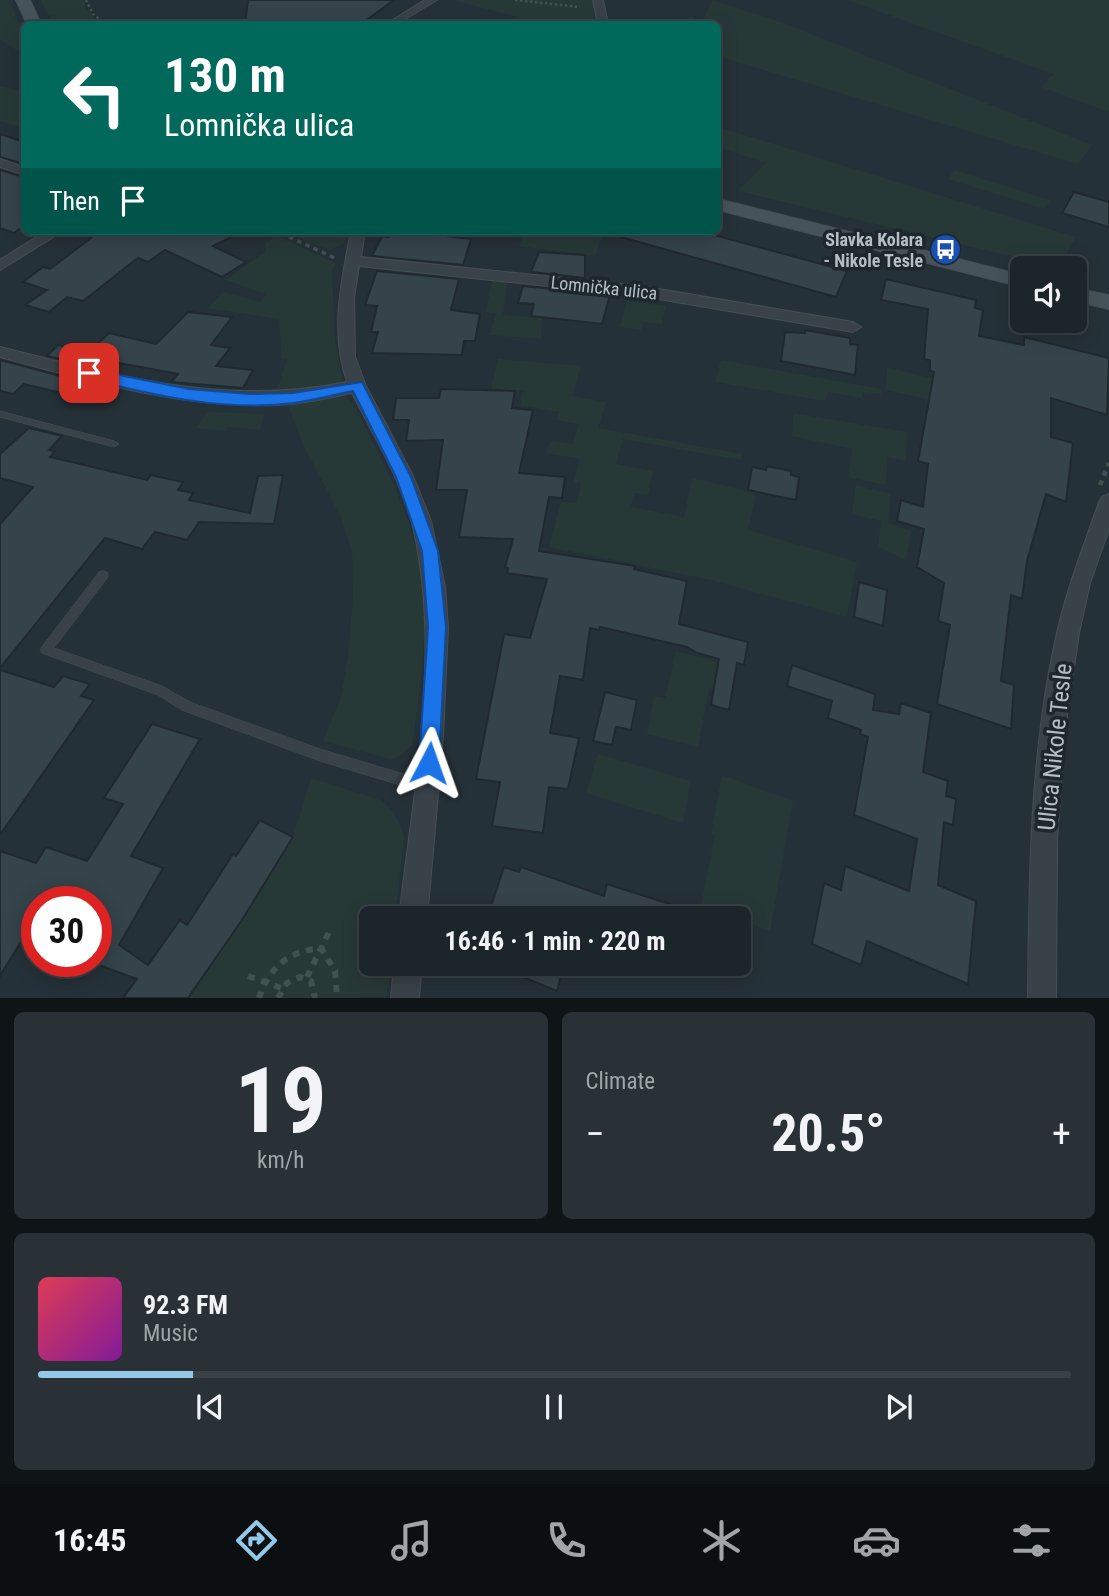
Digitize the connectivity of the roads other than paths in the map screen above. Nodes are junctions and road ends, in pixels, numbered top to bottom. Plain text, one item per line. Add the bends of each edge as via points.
1 (23, 0) edge
2 (432, 0) edge
3 (598, 0) edge
4 (33, 21) edge
5 (396, 21) edge
6 (602, 21) edge
7 (0, 163) edge
8 (21, 170) edge
9 (721, 206) edge
10 (50, 235) edge
11 (357, 235) edge
12 (352, 263) junction
13 (0, 266) edge
14 (1010, 278) edge
15 (1087, 297) edge
16 (1109, 302) edge
17 (853, 327) dead end
18 (0, 352) edge
19 (357, 386) junction
20 (0, 414) edge
21 (114, 444) dead end
22 (1109, 502) edge
23 (103, 575) dead end
24 (427, 788) junction
25 (414, 906) edge
26 (407, 976) edge
27 (405, 998) edge
28 (1042, 998) edge

1 - 4 main road
2 - 5 street
3 - 6 street
7 - 8 street
9 - 14 main road
10 - 13 street
11 - 12 street
12 - 17 street, Lomnička ulica via 653,293
12 - 19 street via 345,340
15 - 16 main road
18 - 19 street via 150,387 221,398 293,398
19 - 24 street via 404,477 430,551 437,627
20 - 21 lane
22 - 28 street, Ulica Nikole Tesle via 1081,581 1057,701 1045,821
23 - 24 lane via 46,650 320,755
24 - 25 street
26 - 27 street

